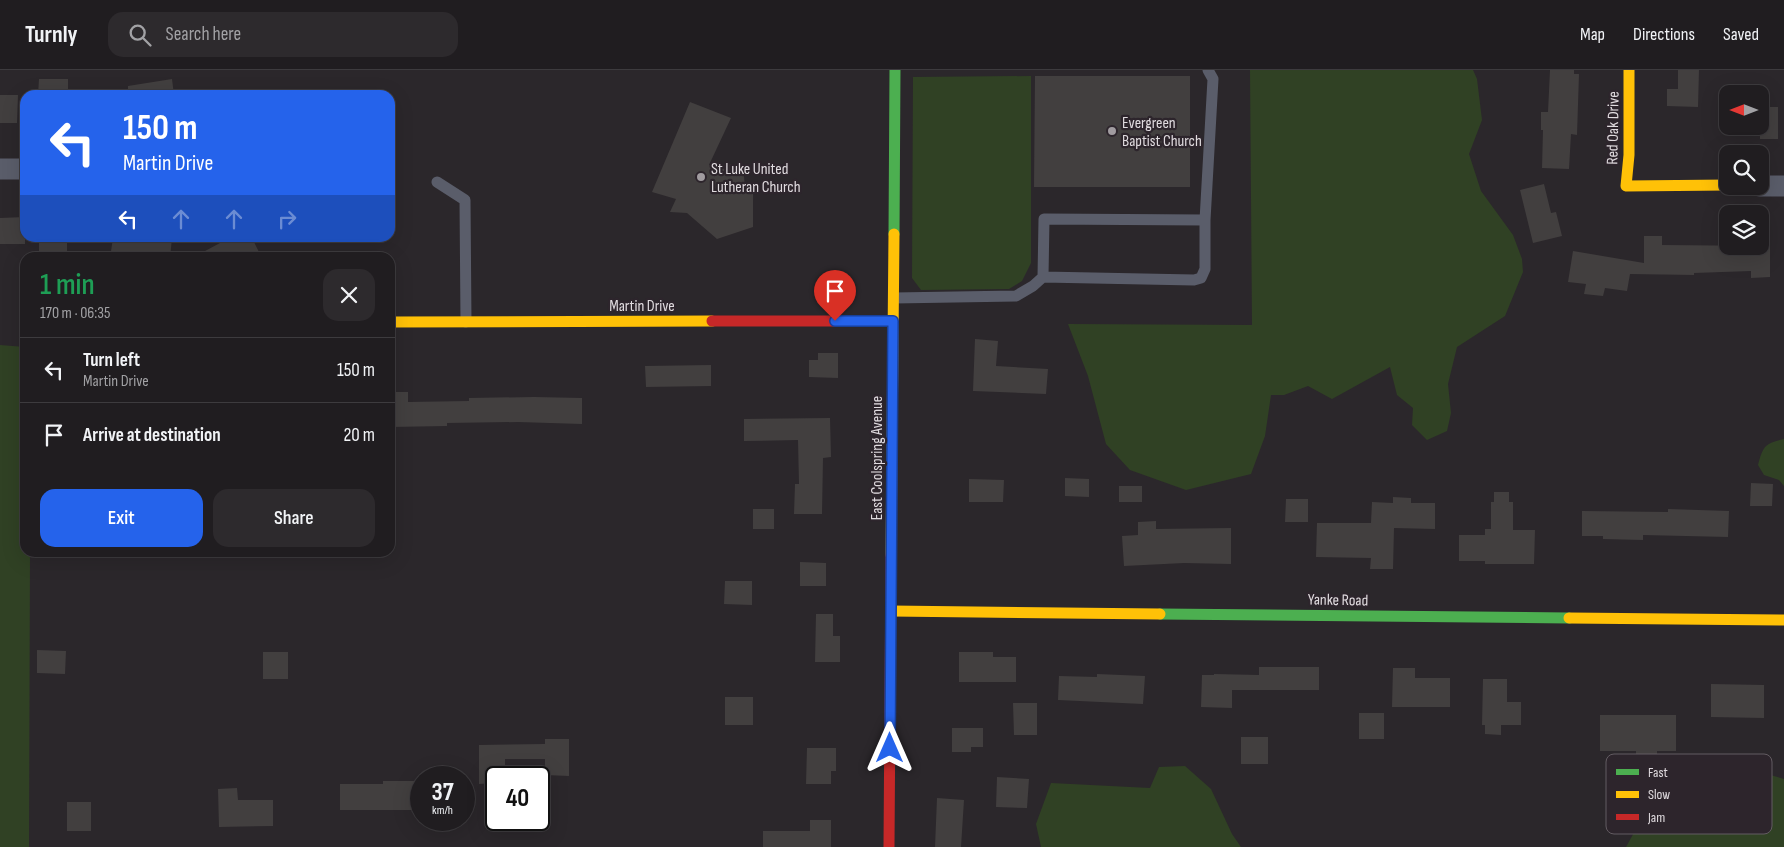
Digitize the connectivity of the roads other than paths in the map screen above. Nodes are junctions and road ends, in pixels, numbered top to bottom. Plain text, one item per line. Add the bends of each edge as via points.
1 (895, 70) edge
2 (1208, 70) edge
3 (1628, 70) edge
4 (0, 169) edge
5 (20, 169) edge
6 (437, 182) dead end
7 (1719, 186) edge
8 (1769, 186) edge
9 (1784, 186) edge
10 (1205, 220) junction
11 (1043, 277) junction
12 (894, 298) junction
13 (893, 321) junction
14 (395, 322) edge
15 (466, 322) junction
16 (891, 611) junction
17 (1784, 620) edge
18 (889, 847) edge

1 - 12 street, East Coolspring Avenue
2 - 10 lane via 1213,79
3 - 7 street, Red Oak Drive via 1626,186
4 - 5 street
6 - 15 lane via 465,200
8 - 9 street
10 - 11 lane via 1205,269 1201,278
10 - 11 lane via 1044,219
11 - 12 lane via 1016,296 1004,298
12 - 13 street, East Coolspring Avenue
13 - 15 street, Martin Drive
13 - 16 street, East Coolspring Avenue
14 - 15 street, Martin Drive
16 - 17 street, Yanke Road
16 - 18 street, East Coolspring Avenue

